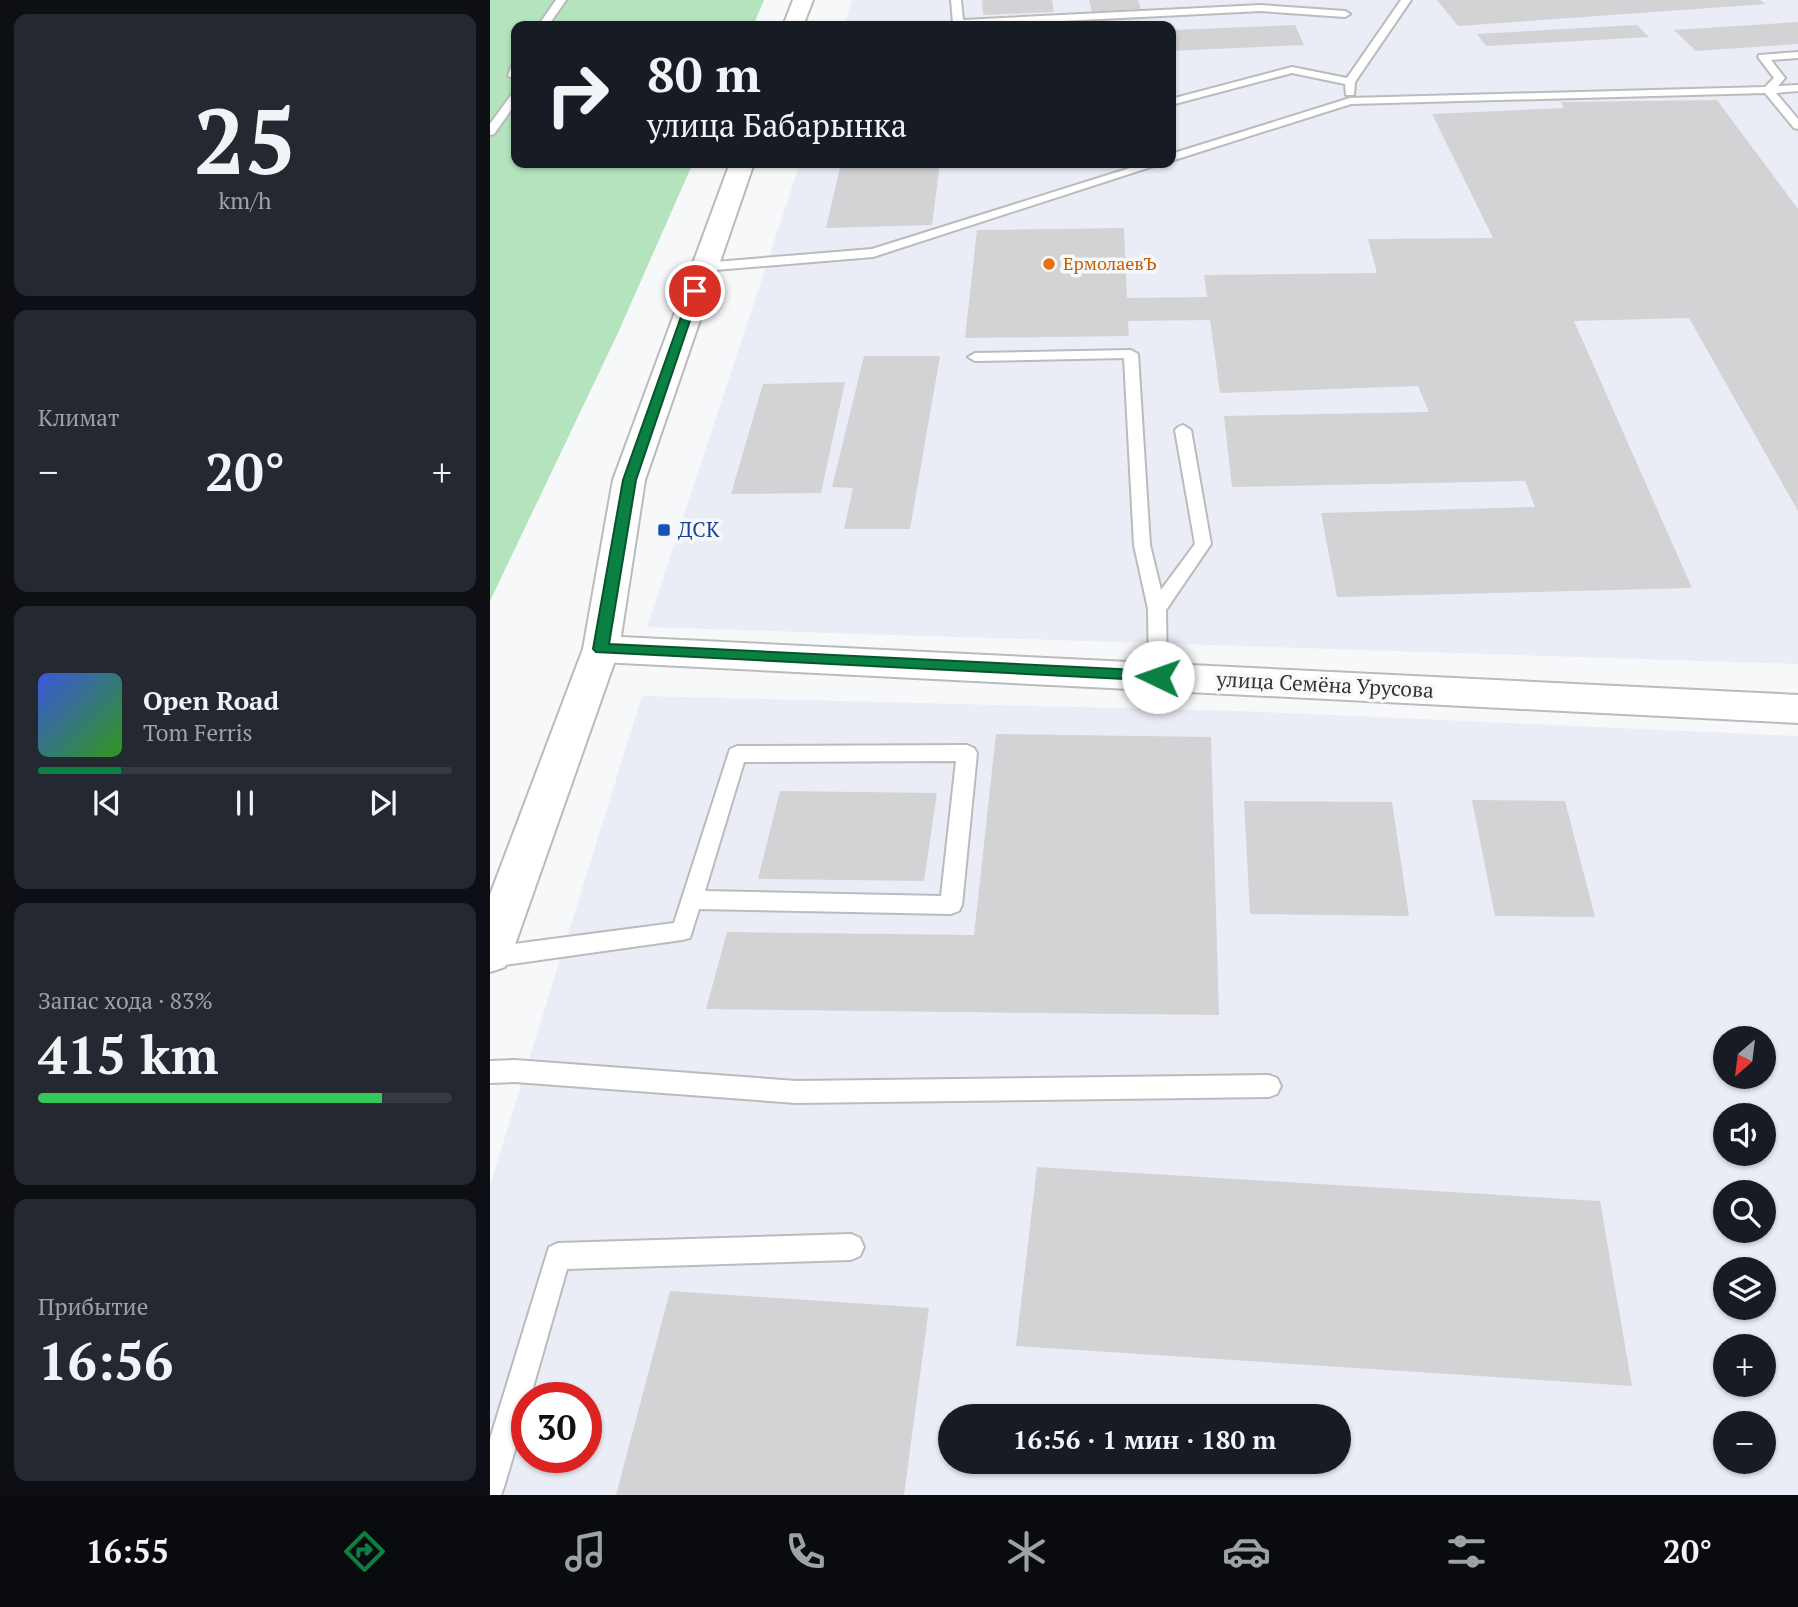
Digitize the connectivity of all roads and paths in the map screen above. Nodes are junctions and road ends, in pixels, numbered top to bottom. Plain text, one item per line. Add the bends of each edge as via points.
1 (561, 0) edge
2 (803, 0) edge
3 (956, 0) edge
4 (1406, 0) edge
5 (1345, 14) dead end
6 (546, 21) edge
7 (795, 21) edge
8 (958, 21) edge
9 (998, 21) edge
10 (1798, 55) edge
11 (1350, 82) junction
12 (1798, 88) edge
13 (1768, 90) junction
14 (1176, 101) edge
15 (1350, 101) junction
16 (511, 103) edge
17 (1798, 126) edge
18 (490, 132) edge
19 (1176, 156) edge
20 (740, 168) edge
21 (1141, 168) edge
22 (703, 268) junction
23 (975, 357) dead end
24 (1183, 430) dead end
25 (1157, 610) junction
26 (601, 649) junction
27 (1158, 677) junction
28 (1798, 709) edge
29 (691, 900) junction
30 (490, 955) edge
31 (490, 1072) edge
32 (1269, 1086) dead end
33 (851, 1247) dead end
34 (490, 1487) edge

1 - 6 lane
2 - 7 street
3 - 8 lane
4 - 11 lane
5 - 9 lane via 1261,8
10 - 13 lane via 1763,57 1780,78
11 - 14 lane via 1292,70
11 - 15 lane
12 - 13 lane
13 - 15 lane
13 - 17 lane
15 - 19 lane
16 - 18 lane
20 - 22 street
21 - 22 lane via 873,253
22 - 26 street via 629,480
23 - 25 lane via 1131,354 1142,545
24 - 25 lane via 1203,544
25 - 27 lane
26 - 27 street, улица Семёна Урусова
26 - 30 street
27 - 28 street, улица Семёна Урусова
29 - 29 lane via 737,754 967,753 951,905
29 - 30 lane via 682,931
31 - 32 lane via 796,1092
33 - 34 lane via 558,1256

